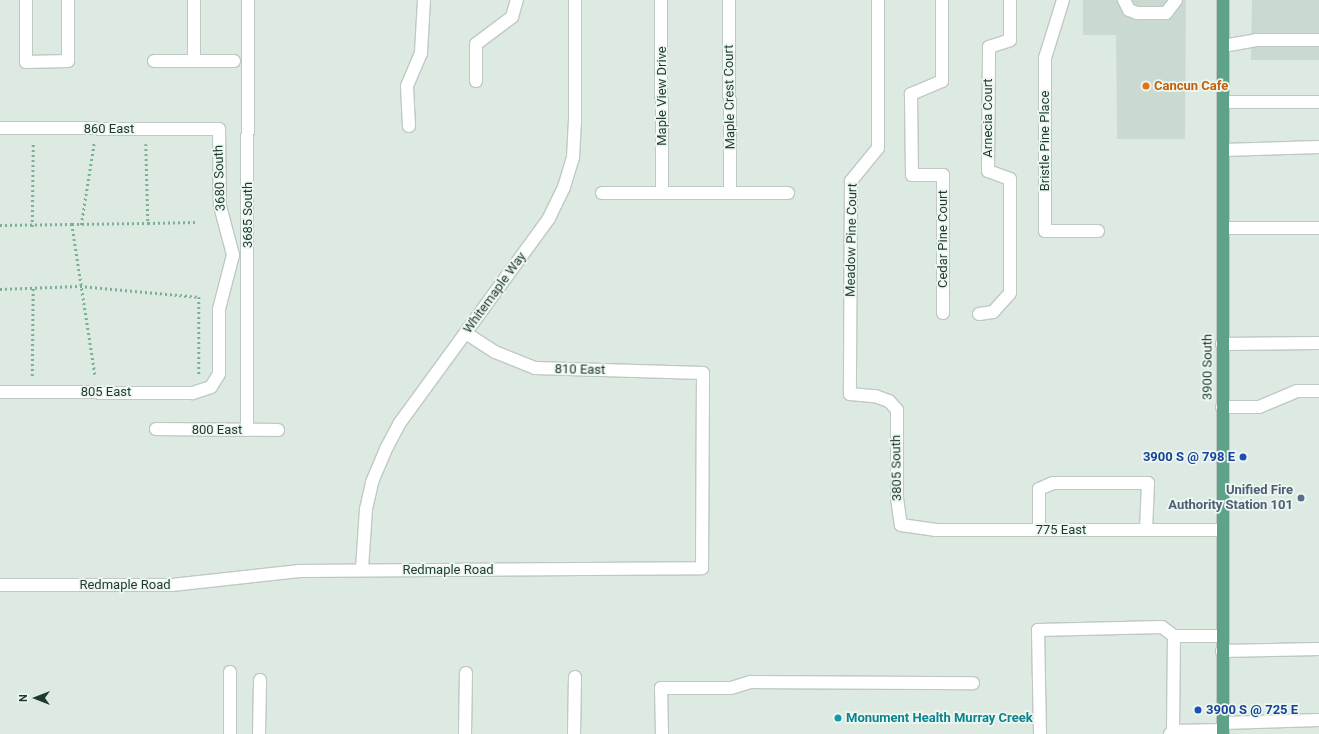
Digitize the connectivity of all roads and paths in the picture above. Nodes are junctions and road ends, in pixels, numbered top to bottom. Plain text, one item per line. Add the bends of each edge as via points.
1 (26, 0) edge
2 (68, 0) edge
3 (194, 0) edge
4 (248, 0) edge
5 (424, 0) edge
6 (517, 0) edge
7 (574, 0) edge
8 (661, 0) edge
9 (730, 0) edge
10 (878, 0) edge
11 (942, 0) edge
12 (1010, 0) edge
13 (1063, 0) edge
14 (1124, 0) edge
15 (1176, 0) edge
16 (1223, 0) edge
17 (1319, 40) edge
18 (1223, 46) junction
19 (154, 61) dead end
20 (194, 61) junction
21 (234, 61) dead end
22 (476, 81) dead end
23 (1223, 102) junction
24 (1319, 102) edge
25 (409, 126) dead end
26 (0, 128) edge
27 (219, 129) joint
28 (33, 143) dead end
29 (94, 143) dead end
30 (146, 144) dead end
31 (1319, 147) edge
32 (1223, 150) junction
33 (602, 193) dead end
34 (662, 193) junction
35 (730, 193) junction
36 (788, 193) dead end
37 (198, 222) dead end
38 (148, 223) junction
39 (72, 224) junction
40 (0, 225) edge
41 (82, 225) junction
42 (32, 227) junction
43 (1223, 228) junction
44 (1319, 228) edge
45 (1098, 231) dead end
46 (80, 286) junction
47 (33, 287) junction
48 (0, 289) edge
49 (943, 313) dead end
50 (979, 314) dead end
51 (466, 333) junction
52 (1319, 343) edge
53 (1222, 344) junction
54 (703, 373) joint
55 (95, 375) dead end
56 (199, 375) dead end
57 (32, 376) dead end
58 (211, 387) joint
59 (1319, 391) edge
60 (0, 392) edge
61 (1222, 407) junction
62 (896, 410) joint
63 (156, 429) dead end
64 (247, 430) junction
65 (278, 430) dead end
66 (901, 525) joint
67 (1039, 530) junction
68 (1146, 530) junction
69 (1222, 530) junction
70 (362, 569) junction
71 (0, 585) edge
72 (1174, 636) junction
73 (1222, 636) junction
74 (1319, 649) edge
75 (1222, 651) junction
76 (230, 672) dead end
77 (466, 673) dead end
78 (574, 677) dead end
79 (260, 680) dead end
80 (973, 683) dead end
81 (1319, 720) edge
82 (1223, 729) edge
83 (1172, 732) edge
84 (230, 734) edge
85 (260, 734) edge
86 (465, 734) edge
87 (574, 734) edge
88 (662, 734) edge
89 (1040, 734) edge

1 - 2 street via 26,62 68,61
3 - 20 street
4 - 64 street, 3685 South
5 - 25 street via 421,53 407,86
6 - 22 street via 512,17 476,44
7 - 51 street, Whitemaple Way via 575,122 573,158 564,187 549,218
8 - 34 street, Maple View Drive
9 - 35 street, Maple Crest Court
10 - 62 street, Meadow Pine Court via 878,148 851,181 850,394 875,396 889,401
11 - 49 street, Cedar Pine Court via 942,81 911,94 912,176 943,175
12 - 50 street, Arnecia Court via 1010,40 989,47 988,170 1010,179 1010,293 993,312
13 - 45 street, Bristle Pine Place via 1045,58 1045,231
14 - 15 street via 1129,10 1137,13 1166,13
16 - 18 main road, 3900 South
17 - 18 street via 1256,40
18 - 23 main road, 3900 South
19 - 20 street
20 - 21 street
23 - 24 street
23 - 32 main road, 3900 South
26 - 27 street, 860 East
27 - 58 street, 3680 South via 220,206 233,255 219,309 219,374
28 - 42 path
29 - 41 path
30 - 38 path
31 - 32 street
32 - 43 main road, 3900 South
33 - 34 street
34 - 35 street
35 - 36 street
37 - 38 path
38 - 41 path
39 - 41 path
39 - 42 path
39 - 46 path
40 - 42 path
43 - 44 street
43 - 53 main road, 3900 South
46 - 47 path
46 - 55 path
46 - 56 path via 199,297
47 - 48 path
47 - 57 path
51 - 54 street, 810 East via 495,352 536,368
51 - 70 street, Whitemaple Way via 387,447 372,482 366,509
52 - 53 street
53 - 61 main road, 3900 South
54 - 70 street, Redmaple Road via 702,568
58 - 60 street, 805 East via 192,393
59 - 61 street via 1297,391 1259,407
61 - 69 main road, 3900 South
62 - 66 street, 3805 South via 897,498
63 - 64 street, 800 East
64 - 65 street, 800 East
66 - 67 street, 775 East via 935,530
67 - 68 street, 775 East
67 - 68 street via 1040,489 1061,483 1148,483
68 - 69 street, 775 East
69 - 73 main road, 3900 South
70 - 71 street, Redmaple Road via 299,571 172,585
72 - 73 street
72 - 83 street
72 - 89 street via 1162,627 1038,630
73 - 75 main road, 3900 South
74 - 75 street
75 - 82 main road, 3900 South
76 - 84 street
77 - 86 street
78 - 87 street
79 - 85 street
80 - 88 street via 751,682 731,688 661,688
81 - 82 street
82 - 83 street

